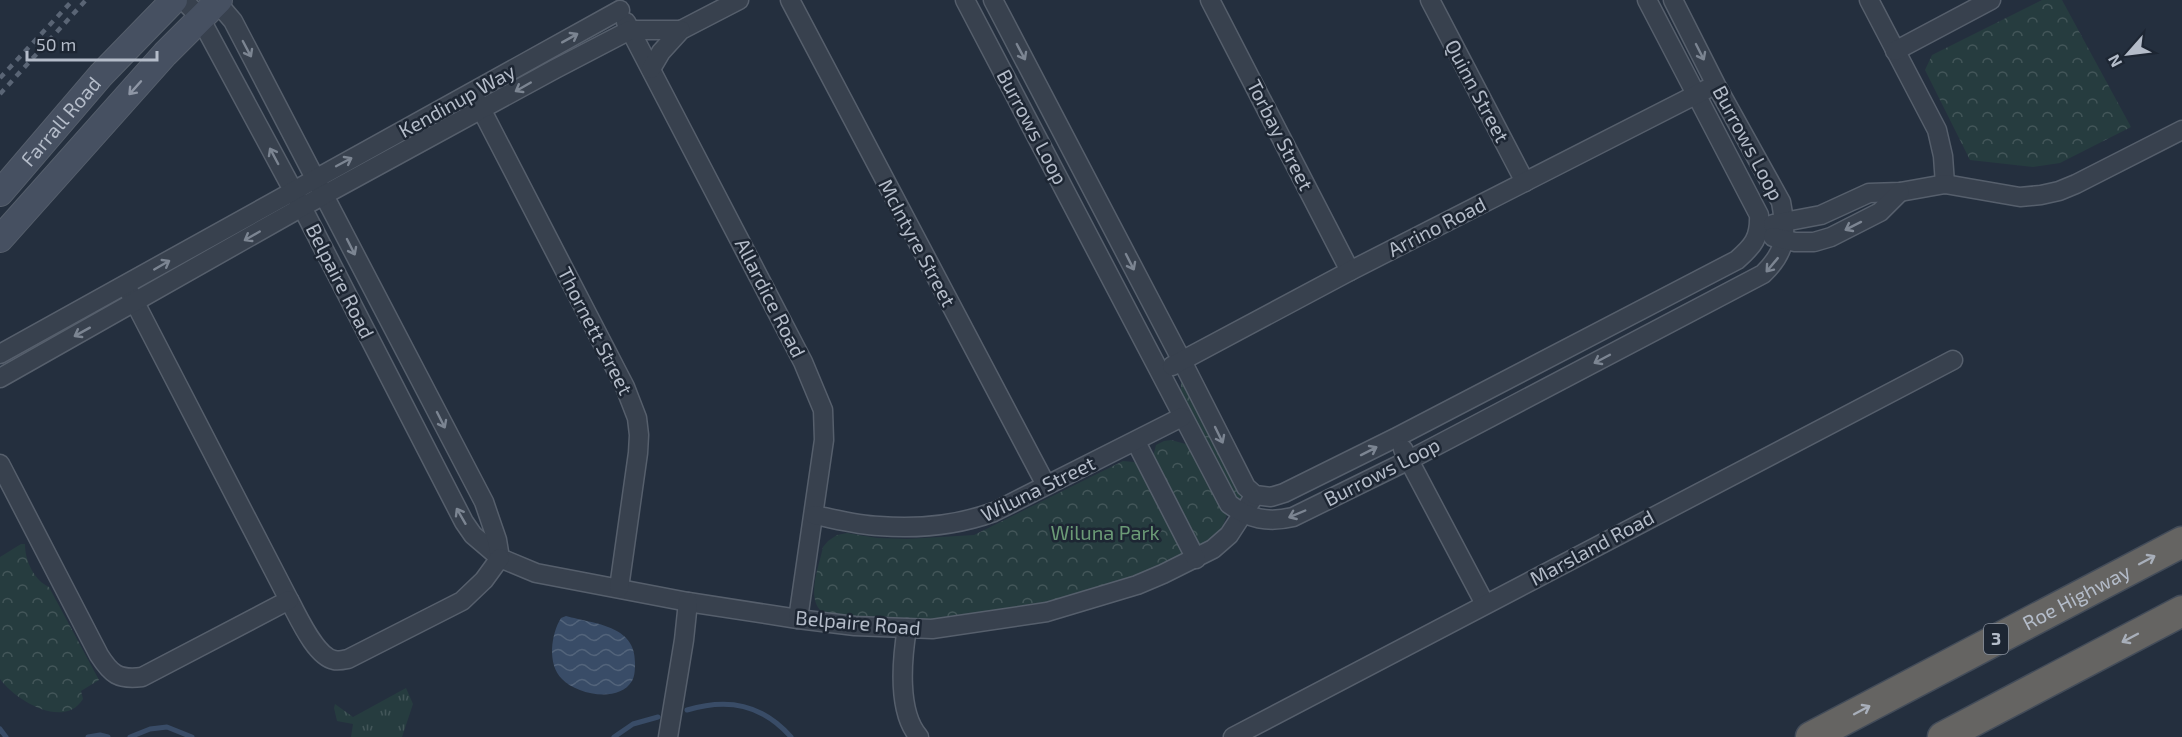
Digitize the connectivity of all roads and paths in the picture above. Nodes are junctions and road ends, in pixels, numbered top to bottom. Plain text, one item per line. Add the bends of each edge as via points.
1 (174, 0) edge
2 (183, 0) edge
3 (739, 0) edge
4 (790, 0) edge
5 (993, 0) edge
6 (1210, 0) edge
7 (1430, 0) edge
8 (1673, 0) edge
9 (1869, 0) edge
10 (1991, 0) edge
11 (1650, 1) edge
12 (213, 5) edge
13 (618, 5) edge
14 (968, 6) edge
15 (630, 30) junction
16 (681, 30) junction
17 (546, 51) junction
18 (1895, 51) junction
19 (555, 69) junction
20 (651, 69) junction
21 (1036, 80) junction
22 (1716, 85) junction
23 (472, 92) junction
24 (1014, 92) junction
25 (1696, 95) junction
26 (482, 110) junction
27 (2182, 130) edge
28 (391, 137) junction
29 (400, 154) junction
30 (1078, 159) junction
31 (66, 165) junction
32 (1056, 172) junction
33 (315, 178) junction
34 (1525, 182) junction
35 (1945, 184) junction
36 (293, 190) junction
37 (1900, 192) junction
38 (0, 193) edge
39 (324, 195) junction
40 (302, 207) junction
41 (1784, 221) junction
42 (0, 223) edge
43 (1759, 230) junction
44 (0, 239) edge
45 (1119, 240) junction
46 (1784, 241) junction
47 (1097, 252) junction
48 (1350, 271) junction
49 (1710, 274) junction
50 (126, 285) junction
51 (1721, 297) junction
52 (134, 302) junction
53 (1635, 313) junction
54 (1647, 335) junction
55 (0, 354) edge
56 (1553, 356) junction
57 (1953, 360) dead end
58 (1182, 361) junction
59 (1160, 372) junction
60 (0, 378) edge
61 (1564, 378) junction
62 (1477, 395) junction
63 (1182, 417) junction
64 (1488, 417) junction
65 (1397, 437) junction
66 (1136, 442) junction
67 (1409, 460) junction
68 (0, 464) edge
69 (1322, 476) junction
70 (1046, 485) junction
71 (1255, 495) junction
72 (1334, 497) junction
73 (1242, 514) junction
74 (814, 515) junction
75 (2182, 542) edge
76 (500, 558) junction
77 (1196, 559) junction
78 (619, 588) junction
79 (289, 600) junction
80 (688, 602) junction
81 (1485, 604) junction
82 (2182, 611) edge
83 (798, 619) junction
84 (908, 628) junction
85 (668, 737) edge
86 (919, 737) edge
87 (1233, 737) edge
88 (1811, 737) edge
89 (1943, 737) edge

1 - 38 main road, Farrall Road via 101,75
2 - 12 street, Belpaire Road
3 - 16 street
4 - 70 street, McIntyre Street
5 - 14 street
5 -> 21 street, Burrows Loop
6 - 48 street, Torbay Street
7 - 34 street, Quinn Street
8 -> 22 street, Burrows Loop
9 - 18 street
10 - 18 street
11 - 25 street, Burrows Loop
12 -> 31 main road, Farrall Road
12 -> 33 street, Belpaire Road via 233,21
36 -> 12 street, Belpaire Road
13 - 15 street, Allardice Road
17 -> 13 street, Kendinup Way
14 - 24 street, Burrows Loop
15 - 16 street
15 - 19 street, Kendinup Way
15 - 20 street, Allardice Road
16 - 20 street
17 - 19 street
17 - 23 street, Kendinup Way
18 - 35 street via 1937,130
19 -> 26 street, Kendinup Way
20 - 74 street, Allardice Road via 817,393 825,423
21 - 24 street
21 - 30 street, Burrows Loop
22 - 25 street, Arrino Road
22 - 41 street, Burrows Loop via 1781,202
23 - 26 street, Thornett Street
23 - 28 street, Kendinup Way
24 - 32 street, Burrows Loop
25 - 34 street, Arrino Road
25 - 43 street, Burrows Loop via 1759,215
26 - 29 street, Kendinup Way
26 - 78 street, Thornett Street via 625,387 637,418 638,453
27 - 35 street via 2059,191 2020,197
28 - 29 street
33 -> 28 street, Kendinup Way
29 - 39 street, Kendinup Way
30 - 32 street
30 - 45 street, Burrows Loop
31 - 42 main road, Farrall Road via 38,181
31 - 44 main road, Farrall Road
32 - 47 street, Burrows Loop
33 - 36 street, Kendinup Way
33 - 39 street, Belpaire Road
34 - 48 street, Arrino Road
35 - 37 street
36 - 40 street, Belpaire Road
50 -> 36 street, Kendinup Way
37 - 41 street via 1869,193 1821,215
37 -> 46 street via 1880,212 1831,237 1814,242
39 - 40 street, Kendinup Way
39 -> 76 street, Belpaire Road via 484,502
40 -> 52 street, Kendinup Way
76 -> 40 street, Belpaire Road via 472,535 460,514
41 - 43 street
41 - 46 street, Burrows Loop
43 - 46 street
43 - 49 street, Burrows Loop via 1750,248 1737,260
45 - 47 street
45 -> 58 street, Burrows Loop
46 -> 51 street, Burrows Loop via 1776,261 1763,274
47 - 59 street, Burrows Loop
48 - 58 street, Arrino Road
49 - 51 street
49 - 53 street, Burrows Loop
50 - 52 street
50 - 55 street, Kendinup Way
51 - 54 street, Burrows Loop
52 -> 60 street, Kendinup Way
52 - 79 street
53 - 54 street
53 - 56 street, Burrows Loop
54 -> 61 street, Burrows Loop
56 - 61 street
56 - 62 street, Burrows Loop
57 - 81 street, Marsland Road
58 - 59 street, Arrino Road
58 -> 71 street, Burrows Loop via 1246,487
59 - 63 street, Burrows Loop
61 - 64 street, Burrows Loop
62 - 64 street
62 - 65 street, Burrows Loop
63 - 66 street, Wiluna Street
63 - 73 street, Burrows Loop via 1229,504
64 - 67 street, Burrows Loop
65 - 67 street
69 -> 65 street, Burrows Loop
66 - 70 street, Wiluna Street
66 - 77 street
67 - 72 street, Burrows Loop
67 - 81 street
68 - 79 street via 106,668 118,676 142,677
69 - 71 street, Burrows Loop via 1271,497
69 - 72 street
70 - 74 street, Wiluna Street via 983,516 938,525 878,526
71 - 73 street, Belpaire Road
72 -> 73 street, Burrows Loop via 1282,520 1257,520
73 - 77 street, Belpaire Road via 1228,535
74 - 83 street, Allardice Road
88 -> 75 highway, Roe Highway / 3
76 - 78 street, Belpaire Road via 536,573
76 - 79 street via 462,601 348,659 335,661 317,649
77 - 84 street, Belpaire Road via 1137,585 1047,612 932,629
78 - 80 street, Belpaire Road
80 - 83 street, Belpaire Road
80 - 85 street
81 - 87 street, Marsland Road
82 -> 89 highway
83 - 84 street, Belpaire Road
84 - 86 street via 904,698 908,717

